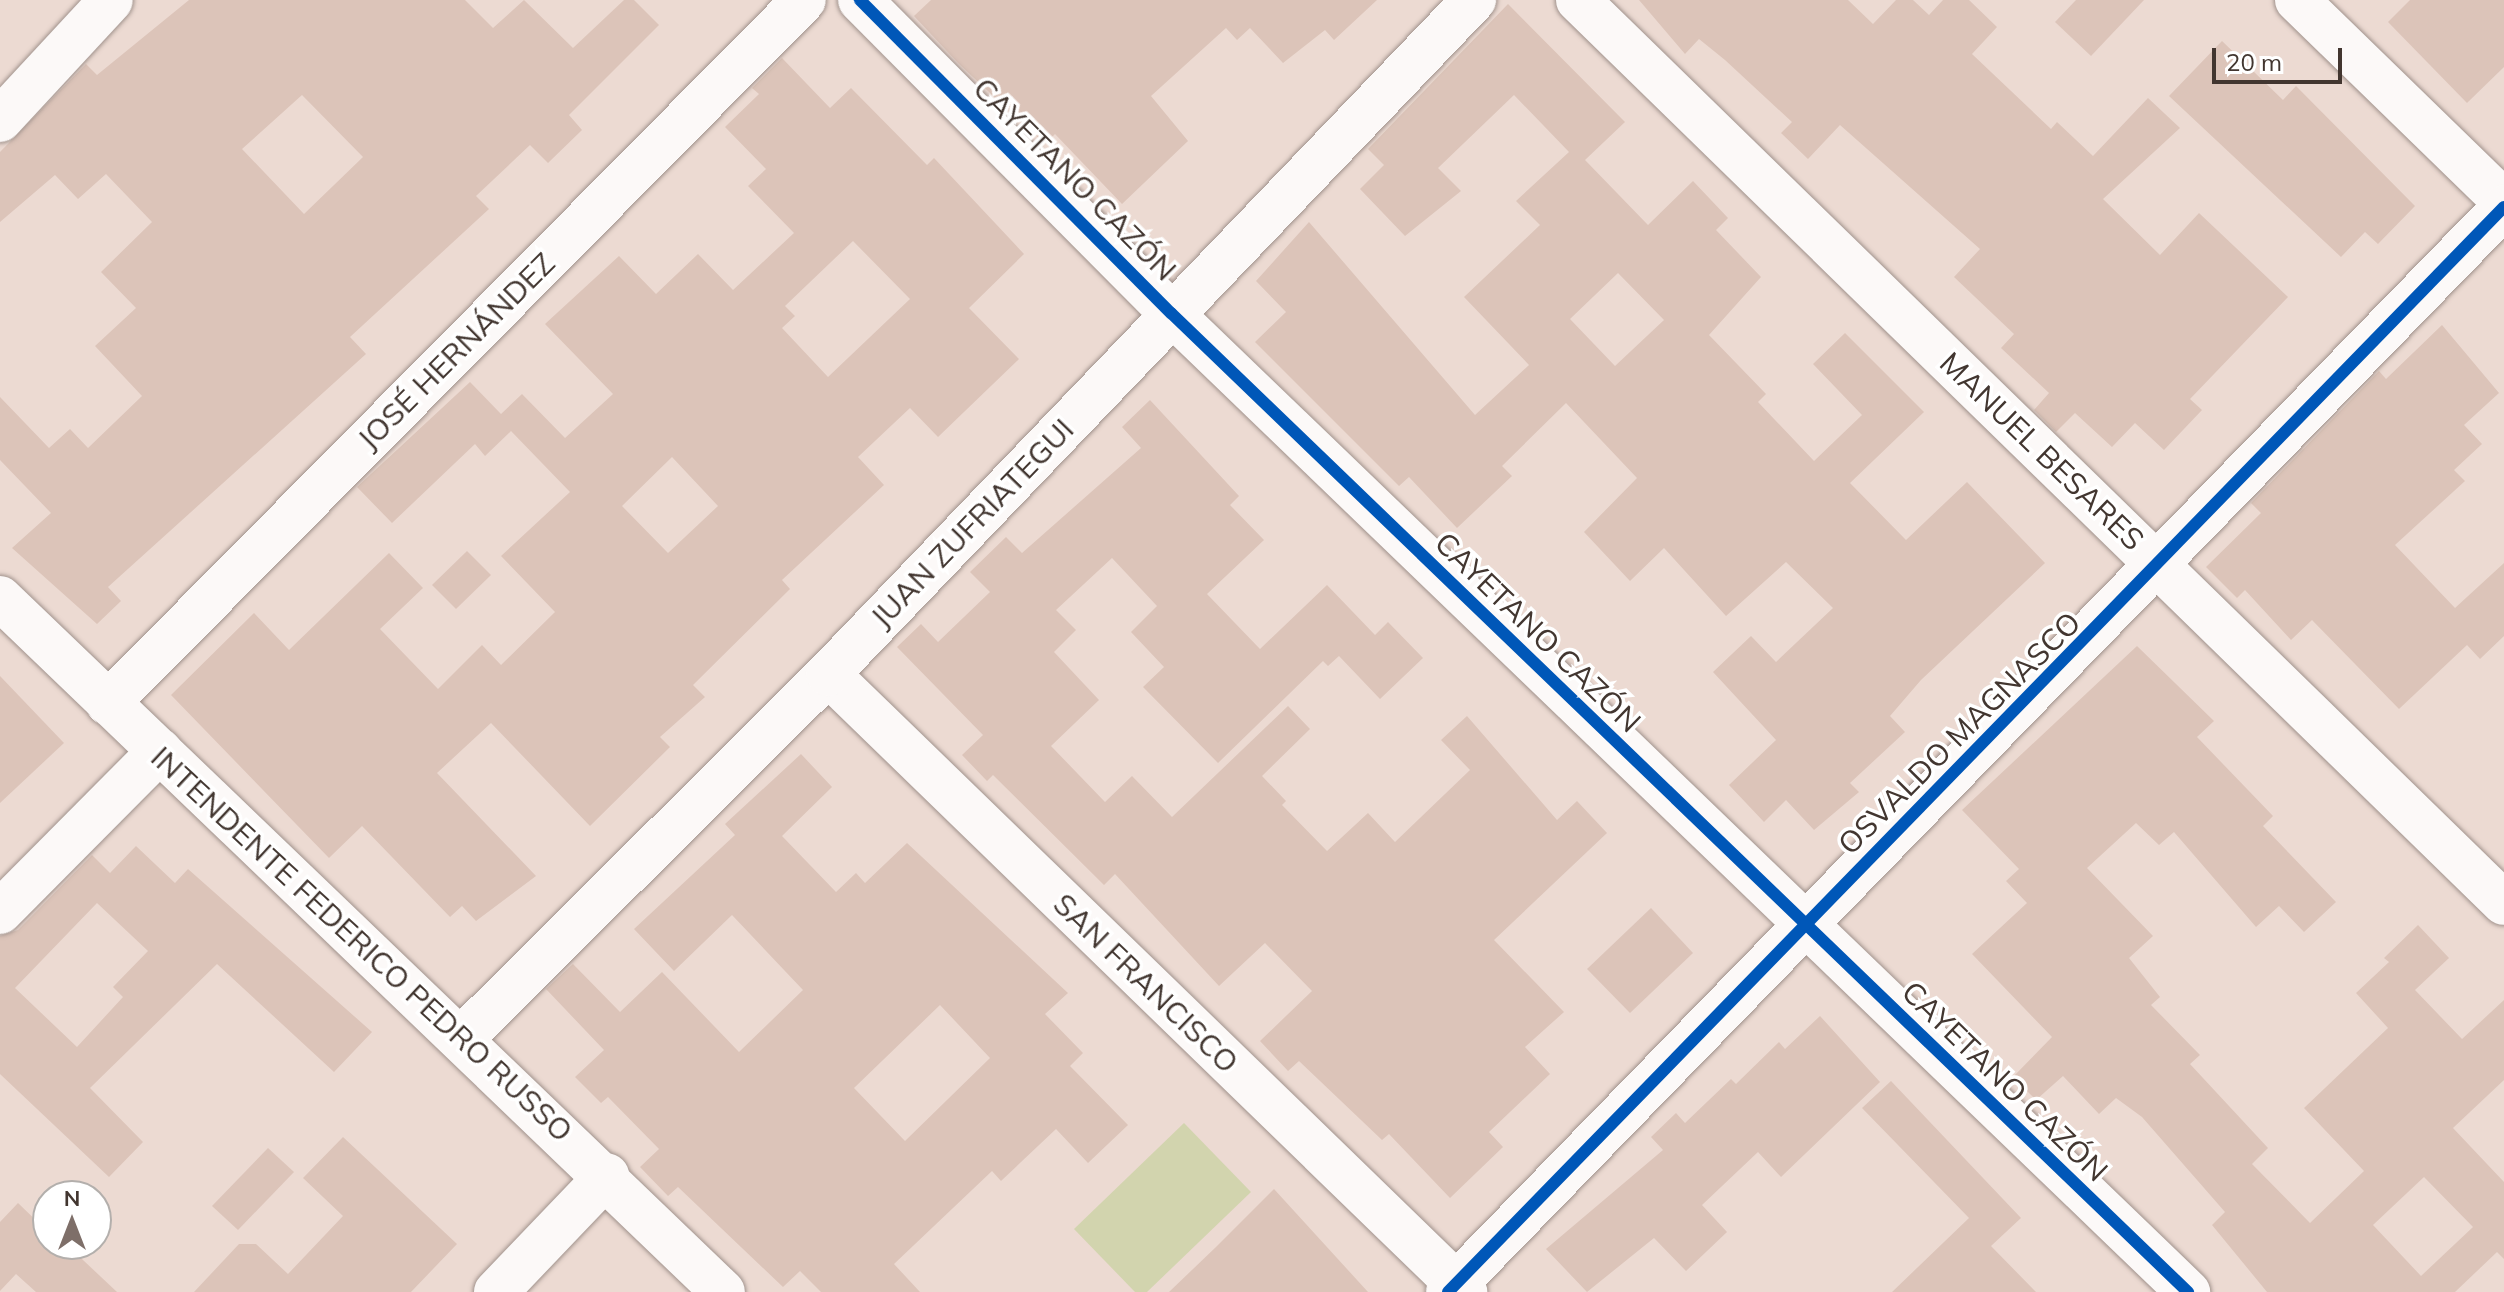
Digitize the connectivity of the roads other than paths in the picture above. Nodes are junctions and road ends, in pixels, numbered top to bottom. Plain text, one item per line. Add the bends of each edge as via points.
1 (111, 0) edge
2 (804, 0) edge
3 (860, 0) edge
4 (1474, 0) edge
5 (1578, 0) edge
6 (2297, 0) edge
7 (0, 120) edge
8 (2504, 204) edge
9 (1171, 313) junction
10 (2160, 567) junction
11 (0, 598) edge
12 (828, 674) junction
13 (108, 703) junction
14 (160, 751) junction
15 (2504, 903) edge
16 (0, 912) edge
17 (1805, 926) junction
18 (462, 1038) junction
19 (607, 1176) junction
20 (1456, 1289) edge
21 (496, 1292) edge
22 (723, 1292) edge
23 (2188, 1292) edge

1 - 7 street
2 - 13 street, JOSÉ HERNÁNDEZ
3 - 9 street, CAYETANO CAZÓN
4 - 9 street, JUAN ZUFRIATEGUI
5 - 10 street, MANUEL BESARES
6 - 8 street
8 - 10 street, OSVALDO MAGNASCO
9 - 12 street, JUAN ZUFRIATEGUI
9 - 17 street, CAYETANO CAZÓN
10 - 15 street, MANUEL BESARES
10 - 17 street, OSVALDO MAGNASCO
11 - 13 street, INTENDENTE FEDERICO PEDRO RUSSO
12 - 18 street, JUAN ZUFRIATEGUI
12 - 20 street, SAN FRANCISCO
13 - 14 street, INTENDENTE FEDERICO PEDRO RUSSO
14 - 16 street
14 - 18 street, INTENDENTE FEDERICO PEDRO RUSSO
17 - 20 street, OSVALDO MAGNASCO
17 - 23 street, CAYETANO CAZÓN
18 - 19 street, INTENDENTE FEDERICO PEDRO RUSSO
19 - 21 street
19 - 22 street, INTENDENTE FEDERICO PEDRO RUSSO

